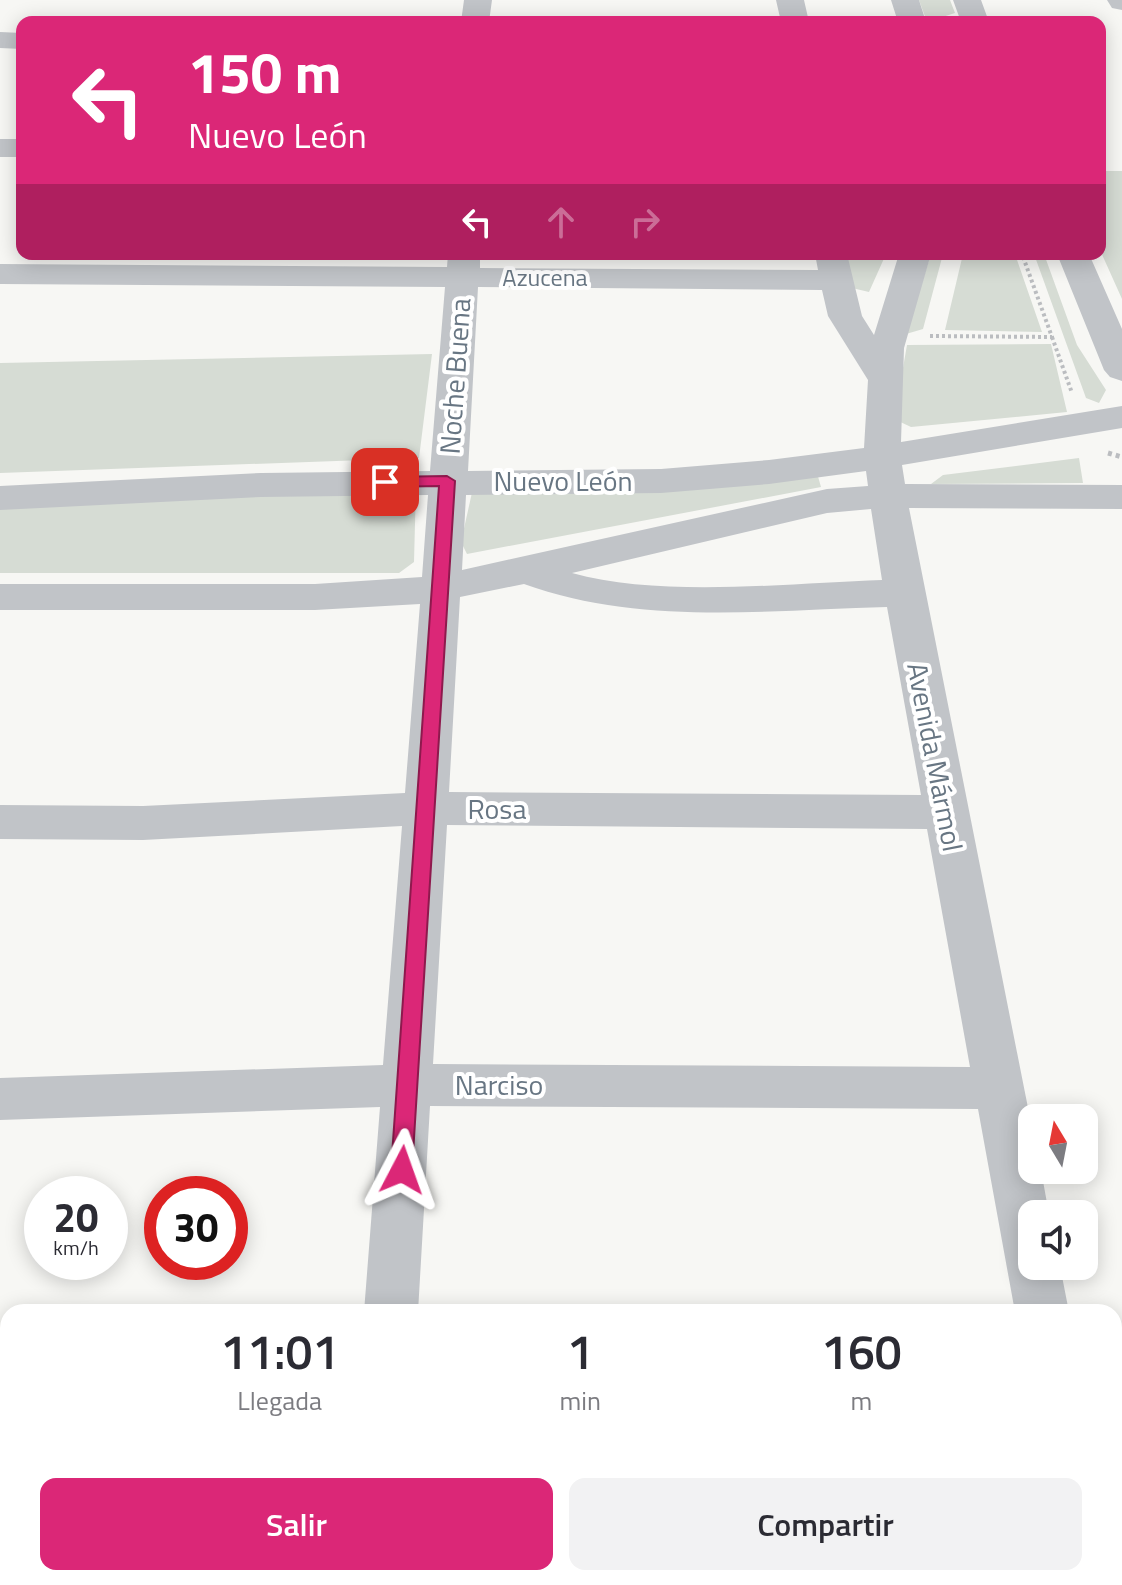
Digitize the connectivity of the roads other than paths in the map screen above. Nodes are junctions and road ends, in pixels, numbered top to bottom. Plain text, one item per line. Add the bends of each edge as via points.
1 (913, 260) edge
2 (1076, 260) edge
3 (463, 266) edge
4 (833, 267) edge
5 (0, 274) edge
6 (1122, 370) edge
7 (884, 378) junction
8 (1122, 417) edge
9 (882, 457) junction
10 (447, 481) junction
11 (887, 496) junction
12 (1122, 497) edge
13 (0, 498) edge
14 (525, 571) junction
15 (440, 588) junction
16 (904, 593) junction
17 (0, 597) edge
18 (427, 808) junction
19 (946, 812) junction
20 (0, 822) edge
21 (408, 1085) junction
22 (999, 1088) junction
23 (0, 1099) edge
24 (1020, 1200) edge
25 (1035, 1280) edge
26 (392, 1304) edge
27 (1040, 1304) edge

1 - 7 street, Avenida Mármol via 887,348
2 - 6 street
3 - 4 street, Azucena
3 - 5 street, Azucena
3 - 10 street, Noche Buena
4 - 7 street, Azucena via 855,336
7 - 9 street, Avenida Mármol
8 - 9 street, Nuevo León
9 - 10 street, Nuevo León via 661,481
9 - 11 street, Avenida Mármol
10 - 13 street, Nuevo León
10 - 15 street, Noche Buena
11 - 12 street
11 - 14 street via 799,505
11 - 16 street, Avenida Mármol
14 - 15 street
14 - 16 street via 625,596
15 - 17 street via 315,597
15 - 18 street, Noche Buena
16 - 19 street, Avenida Mármol
18 - 19 street, Rosa
18 - 20 street, Rosa via 143,823
18 - 21 street, Noche Buena
19 - 22 street, Avenida Mármol
21 - 22 street, Narciso
21 - 23 street, Narciso
21 - 26 street, Noche Buena
22 - 24 street, Avenida Mármol
25 - 27 street, Avenida Mármol

